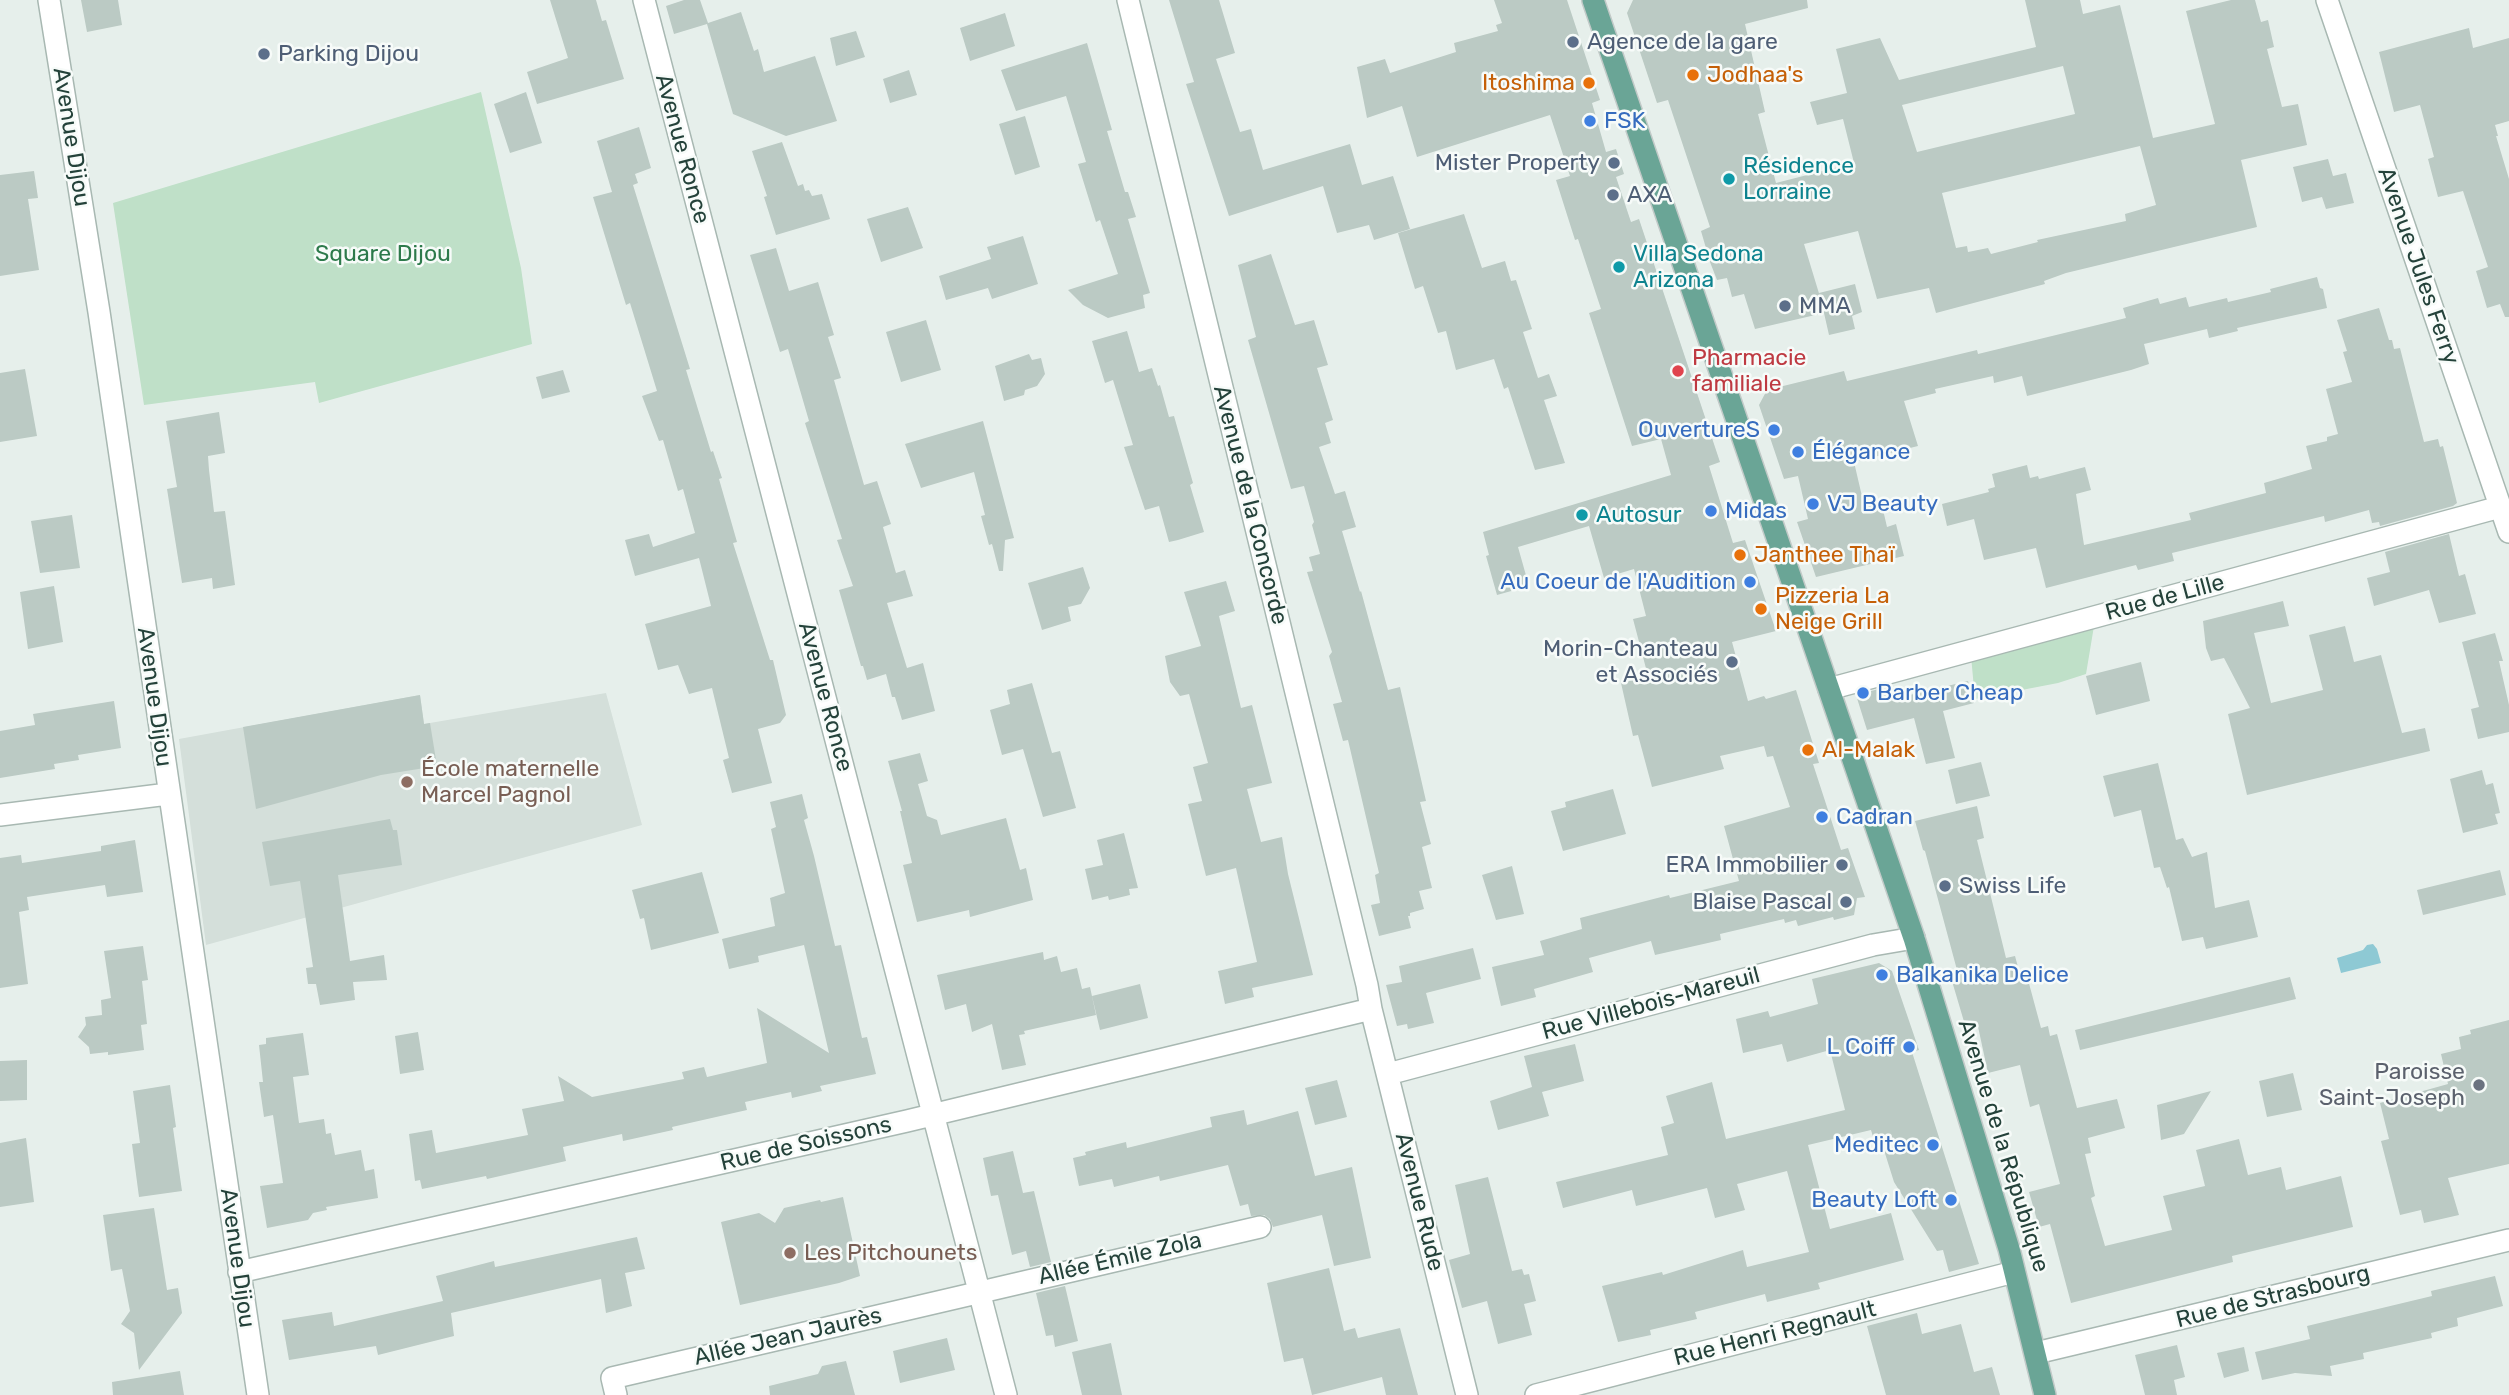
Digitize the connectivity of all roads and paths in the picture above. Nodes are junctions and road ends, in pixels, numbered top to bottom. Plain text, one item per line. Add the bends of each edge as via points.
1 (49, 0) edge
2 (644, 0) edge
3 (1128, 0) edge
4 (1593, 0) edge
5 (2327, 0) edge
6 (2500, 507) junction
7 (2509, 532) edge
8 (1829, 689) junction
9 (168, 794) junction
10 (0, 815) edge
11 (1914, 938) junction
12 (1371, 1009) junction
13 (1388, 1074) junction
14 (933, 1114) junction
15 (1260, 1227) dead end
16 (2509, 1240) edge
17 (239, 1272) junction
18 (2014, 1272) junction
19 (980, 1292) junction
20 (2036, 1353) junction
21 (258, 1395) edge
22 (616, 1395) edge
23 (1006, 1395) edge
24 (1467, 1395) edge
25 (1535, 1395) edge
26 (2045, 1395) edge

1 - 9 street, Avenue Dijou
2 - 14 street, Avenue Ronce
3 - 12 street, Avenue de la Concorde
4 - 8 main road, Avenue de la République
5 - 6 street, Avenue Jules Ferry
6 - 7 street, Avenue Jules Ferry
6 - 8 street, Rue de Lille
8 - 11 main road, Avenue de la République
9 - 10 street
9 - 17 street, Avenue Dijou
11 - 13 street, Rue Villebois-Mareuil
11 - 18 main road, Avenue de la République
12 - 13 street, Avenue Rude
12 - 14 street, Rue de Soissons
13 - 24 street, Avenue Rude
14 - 17 street, Rue de Soissons
14 - 19 street, Avenue Ronce
15 - 19 street, Allée Émile Zola
16 - 20 street, Rue de Strasbourg
17 - 21 street, Avenue Dijou
18 - 20 main road, Avenue de la République
18 - 25 street, Rue Henri Regnault
19 - 22 street, Allée Jean Jaurès via 612,1378
19 - 23 street, Avenue Ronce
20 - 26 main road, Avenue de la République

